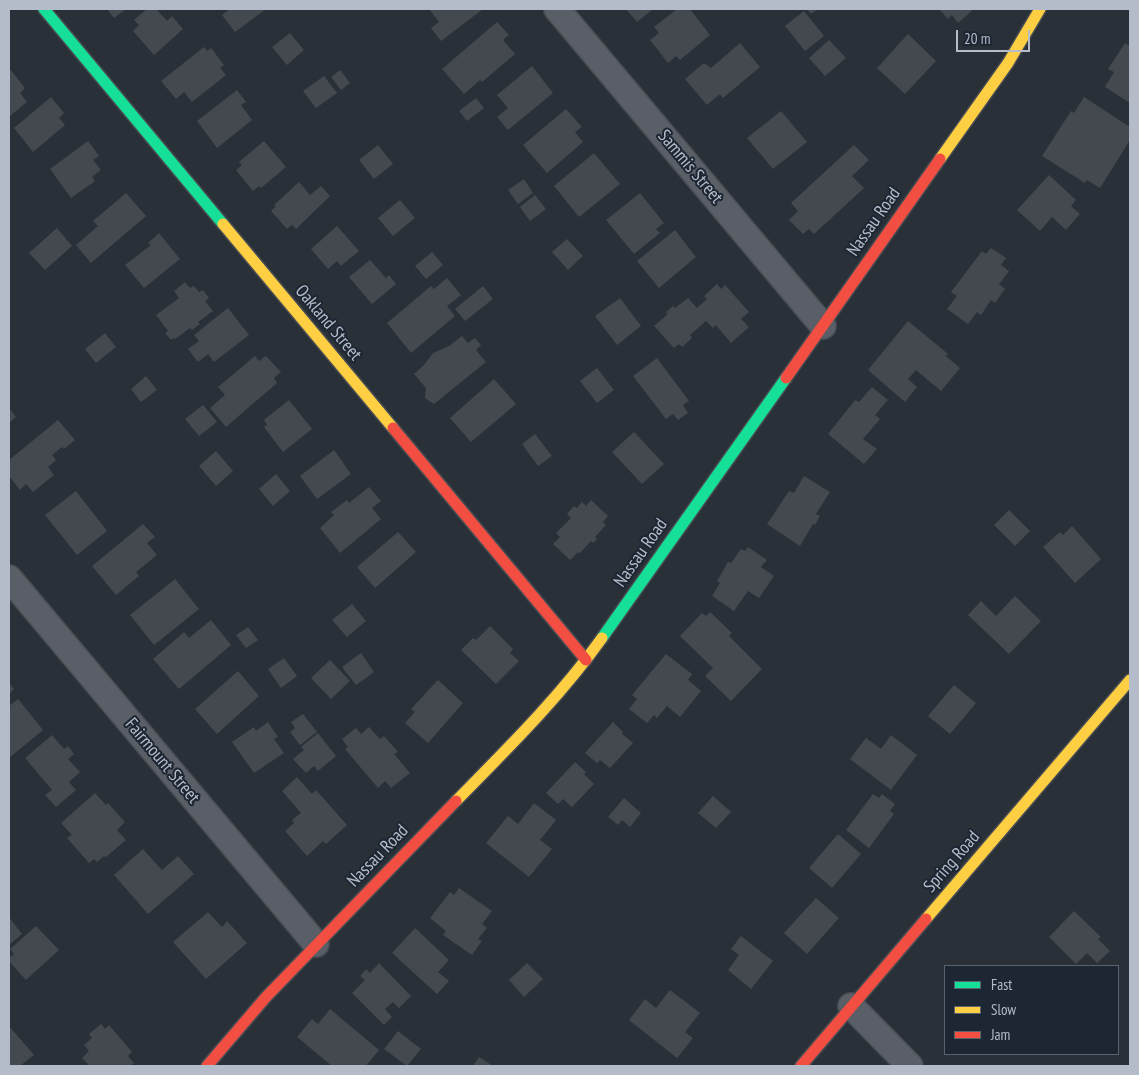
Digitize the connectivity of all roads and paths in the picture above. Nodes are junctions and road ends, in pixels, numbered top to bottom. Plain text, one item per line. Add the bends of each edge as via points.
1 (44, 9) edge
2 (557, 9) edge
3 (1040, 9) edge
4 (823, 326) junction
5 (9, 578) edge
6 (586, 660) junction
7 (1130, 680) edge
8 (316, 944) junction
9 (851, 1006) junction
10 (207, 1066) edge
11 (801, 1066) edge
12 (910, 1066) edge

1 - 6 street, Oakland Street
2 - 4 street, Sammis Street
3 - 4 street, Nassau Road via 1008,63
4 - 6 street, Nassau Road
5 - 8 street, Fairmount Street
6 - 8 street, Nassau Road via 525,730
7 - 9 street, Spring Road
8 - 10 street, Nassau Road
9 - 11 street, Spring Road
9 - 12 street

